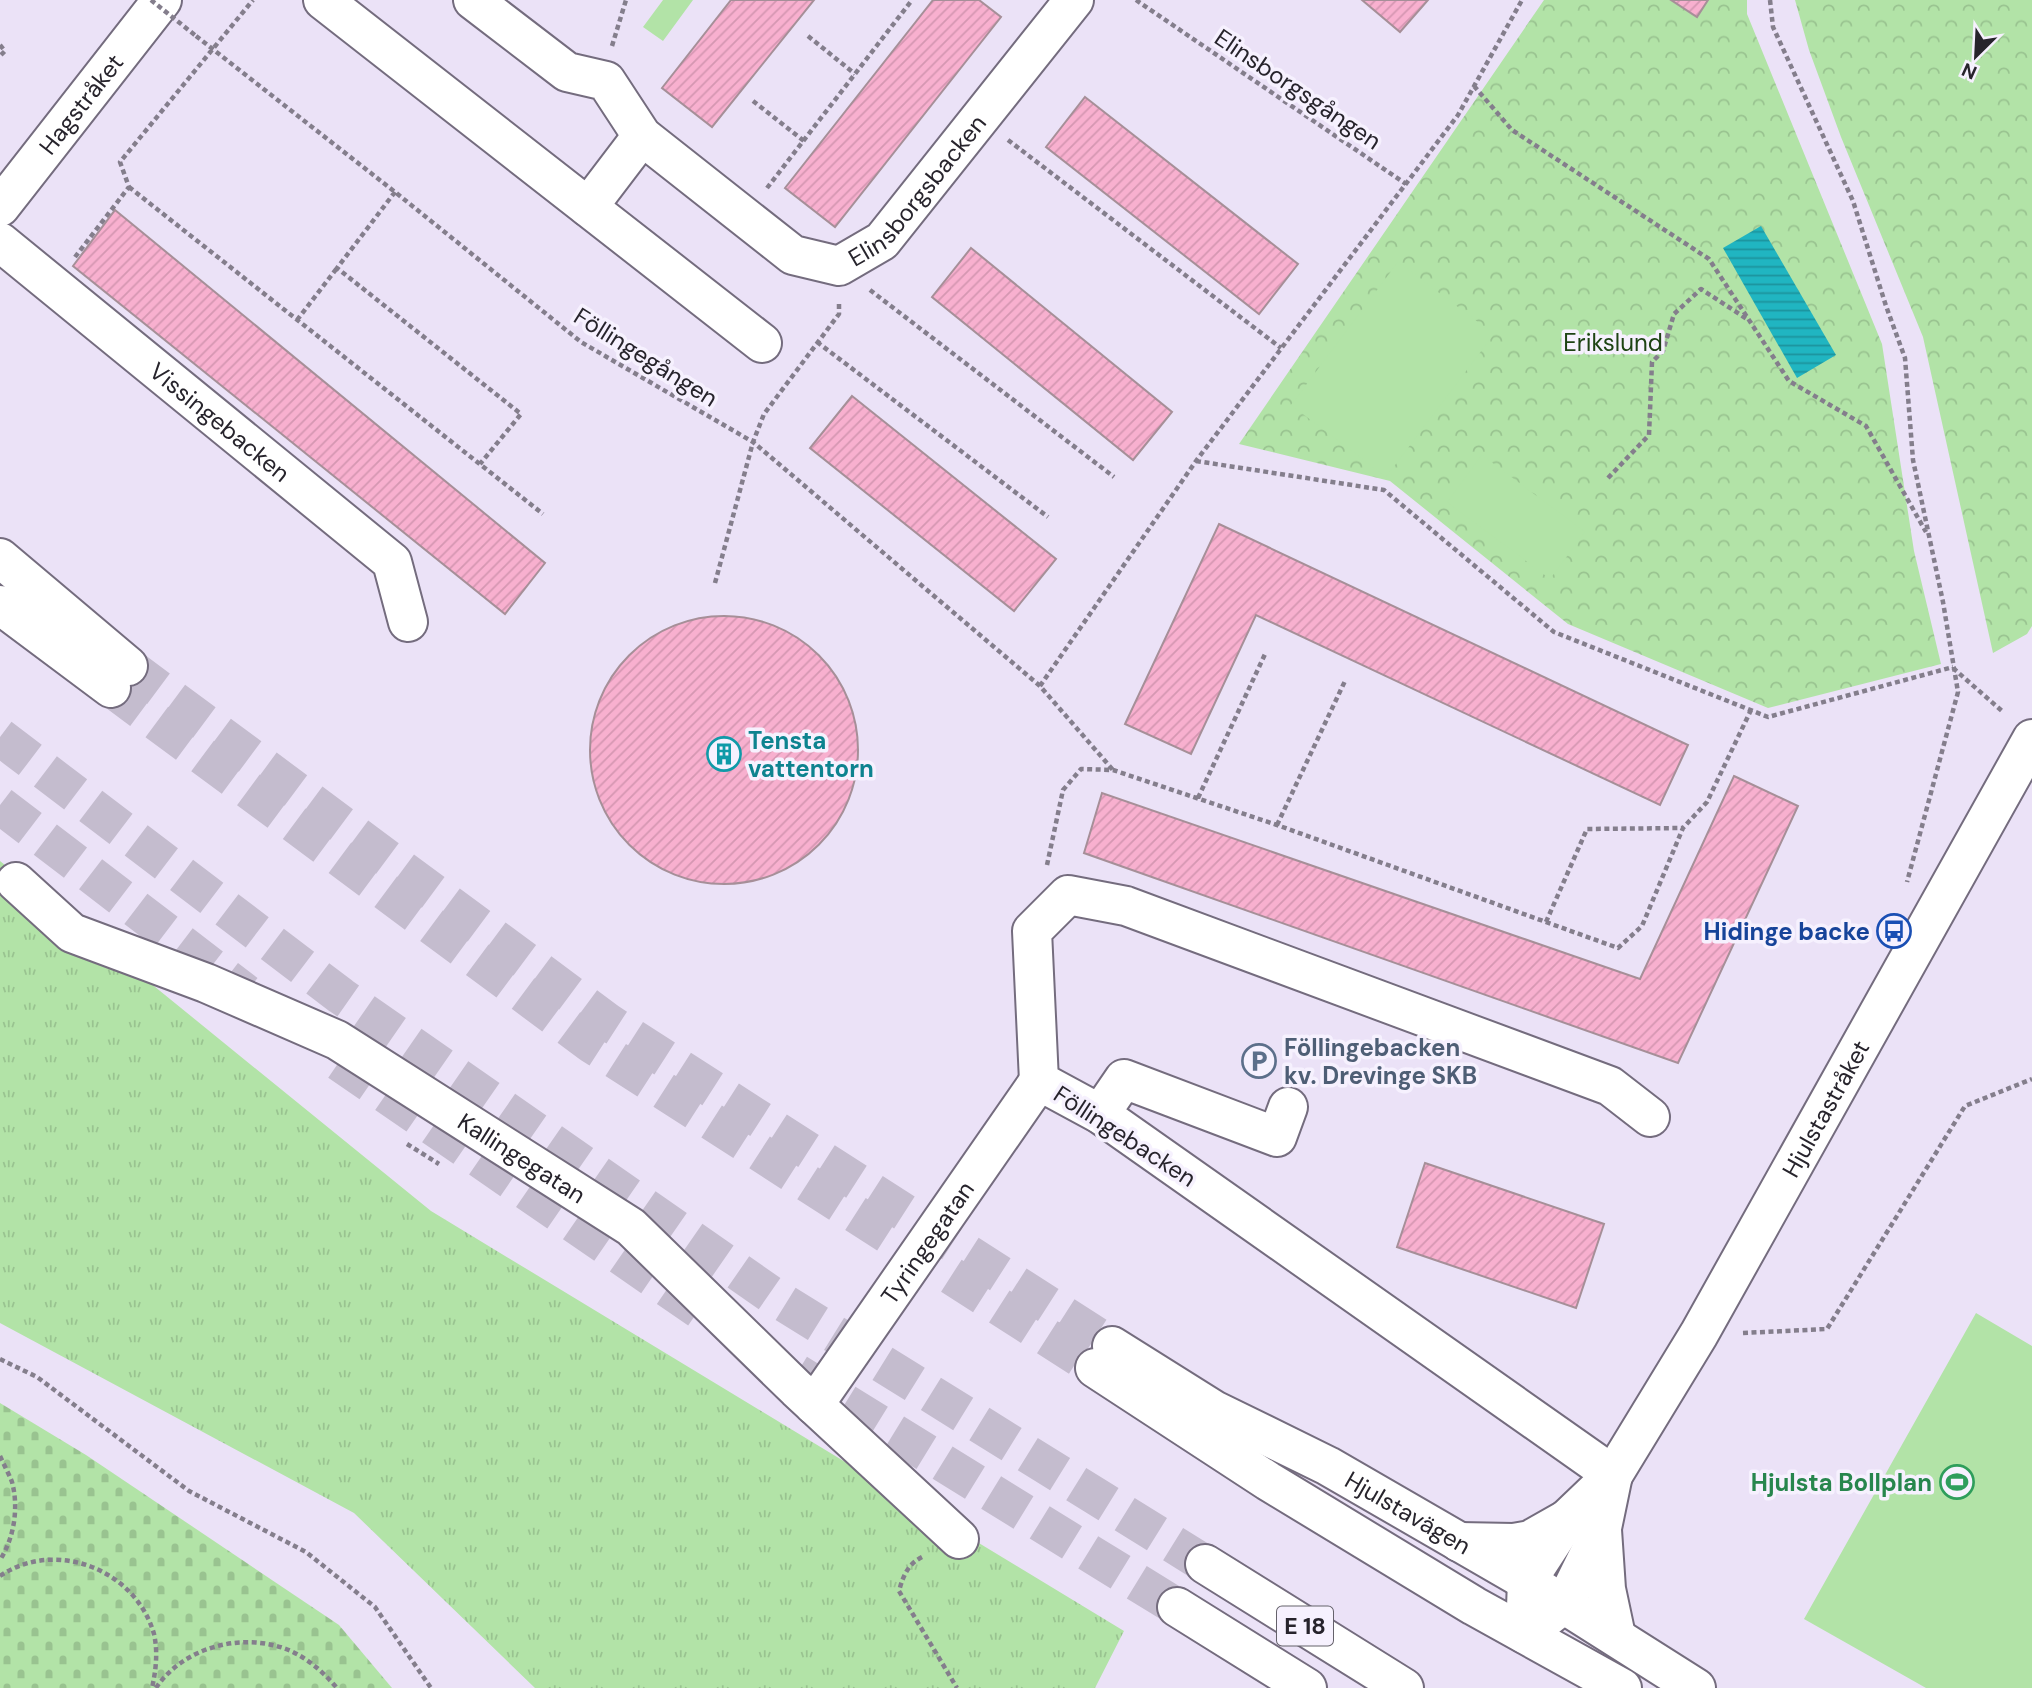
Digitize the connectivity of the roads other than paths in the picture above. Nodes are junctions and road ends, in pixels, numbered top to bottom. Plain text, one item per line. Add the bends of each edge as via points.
1 (162, 0) edge
2 (323, 0) edge
3 (473, 0) edge
4 (1074, 0) edge
5 (642, 136) junction
6 (0, 207) edge
7 (589, 208) junction
8 (0, 242) edge
9 (762, 343) dead end
10 (0, 558) edge
11 (0, 605) edge
12 (408, 622) dead end
13 (2032, 739) edge
14 (16, 882) dead end
15 (1040, 1082) junction
16 (1287, 1107) dead end
17 (1100, 1114) junction
18 (1650, 1117) dead end
19 (814, 1405) junction
20 (1613, 1475) junction
21 (1585, 1523) junction
22 (959, 1539) dead end
23 (1458, 1542) junction
24 (1205, 1564) tunnel mouth
25 (1527, 1581) junction
26 (1564, 1603) junction
27 (1177, 1607) tunnel mouth
28 (1525, 1634) junction
29 (1616, 1636) junction
30 (1307, 1688) edge
31 (1404, 1688) edge
32 (1622, 1688) edge
33 (1696, 1688) edge

1 - 6 main road, Hagstråket
2 - 7 main road
3 - 5 main road, Elinsborgsbacken via 567,72 606,81
4 - 5 main road, Elinsborgsbacken via 882,241 839,266 793,255
5 - 7 main road
7 - 9 main road
8 - 12 main road, Vissingebacken via 392,562
10 - 11 main road via 120,677
13 - 20 main road, Hjulstastråket via 1699,1334
14 - 19 main road, Kallingegatan via 72,933 206,983 337,1040 631,1227
15 - 17 main road, Föllingebacken
15 - 18 main road, Föllingebacken via 1032,931 1068,895 1126,906 1610,1086
15 - 19 main road, Tyringegatan
16 - 17 main road via 1277,1137 1124,1079
17 - 20 main road, Föllingebacken
19 - 22 main road, Kallingegatan
20 - 21 main road, Hjulstastråket
21 - 23 main road via 1514,1543
21 - 25 main road, Hjulstastråket
21 - 26 main road, Hjulstastråket
21 - 29 main road
23 - 25 main road, Hjulstavägen
23 - 28 main road, Hjulstavägen via 1328,1466 1103,1357 1268,1481
24 - 31 main road, E 18
25 - 26 main road, Hjulstavägen
25 - 28 main road
26 - 28 main road, Hjulstastråket
26 - 29 main road, Hjulstavägen
27 - 30 main road, E 18
28 - 32 main road, Hjulstavägen
29 - 33 main road, Hjulstavägen

